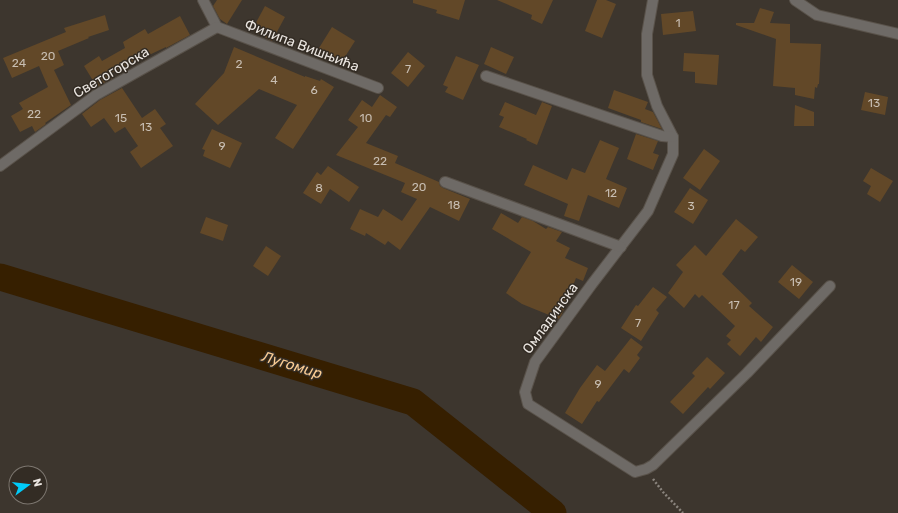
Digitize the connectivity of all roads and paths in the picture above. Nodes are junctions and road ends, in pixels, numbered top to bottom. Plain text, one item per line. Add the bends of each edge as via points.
1 (203, 0) edge
2 (653, 0) edge
3 (795, 0) edge
4 (217, 27) junction
5 (898, 34) edge
6 (486, 76) dead end
7 (378, 88) dead end
8 (673, 137) junction
9 (0, 166) edge
10 (445, 182) dead end
11 (621, 247) junction
12 (830, 286) dead end
13 (646, 469) junction
14 (683, 513) edge

1 - 4 street
2 - 8 street via 647,34 647,75 657,106
3 - 5 street via 817,15
4 - 7 street, Филипа Вишњића
4 - 9 street, Светогорска via 96,95
6 - 8 street via 662,136
8 - 11 street, Омладинска via 673,154 648,211
10 - 11 street
11 - 13 street, Омладинска via 534,362 525,392 528,404 635,472
12 - 13 street via 747,373
13 - 14 path

